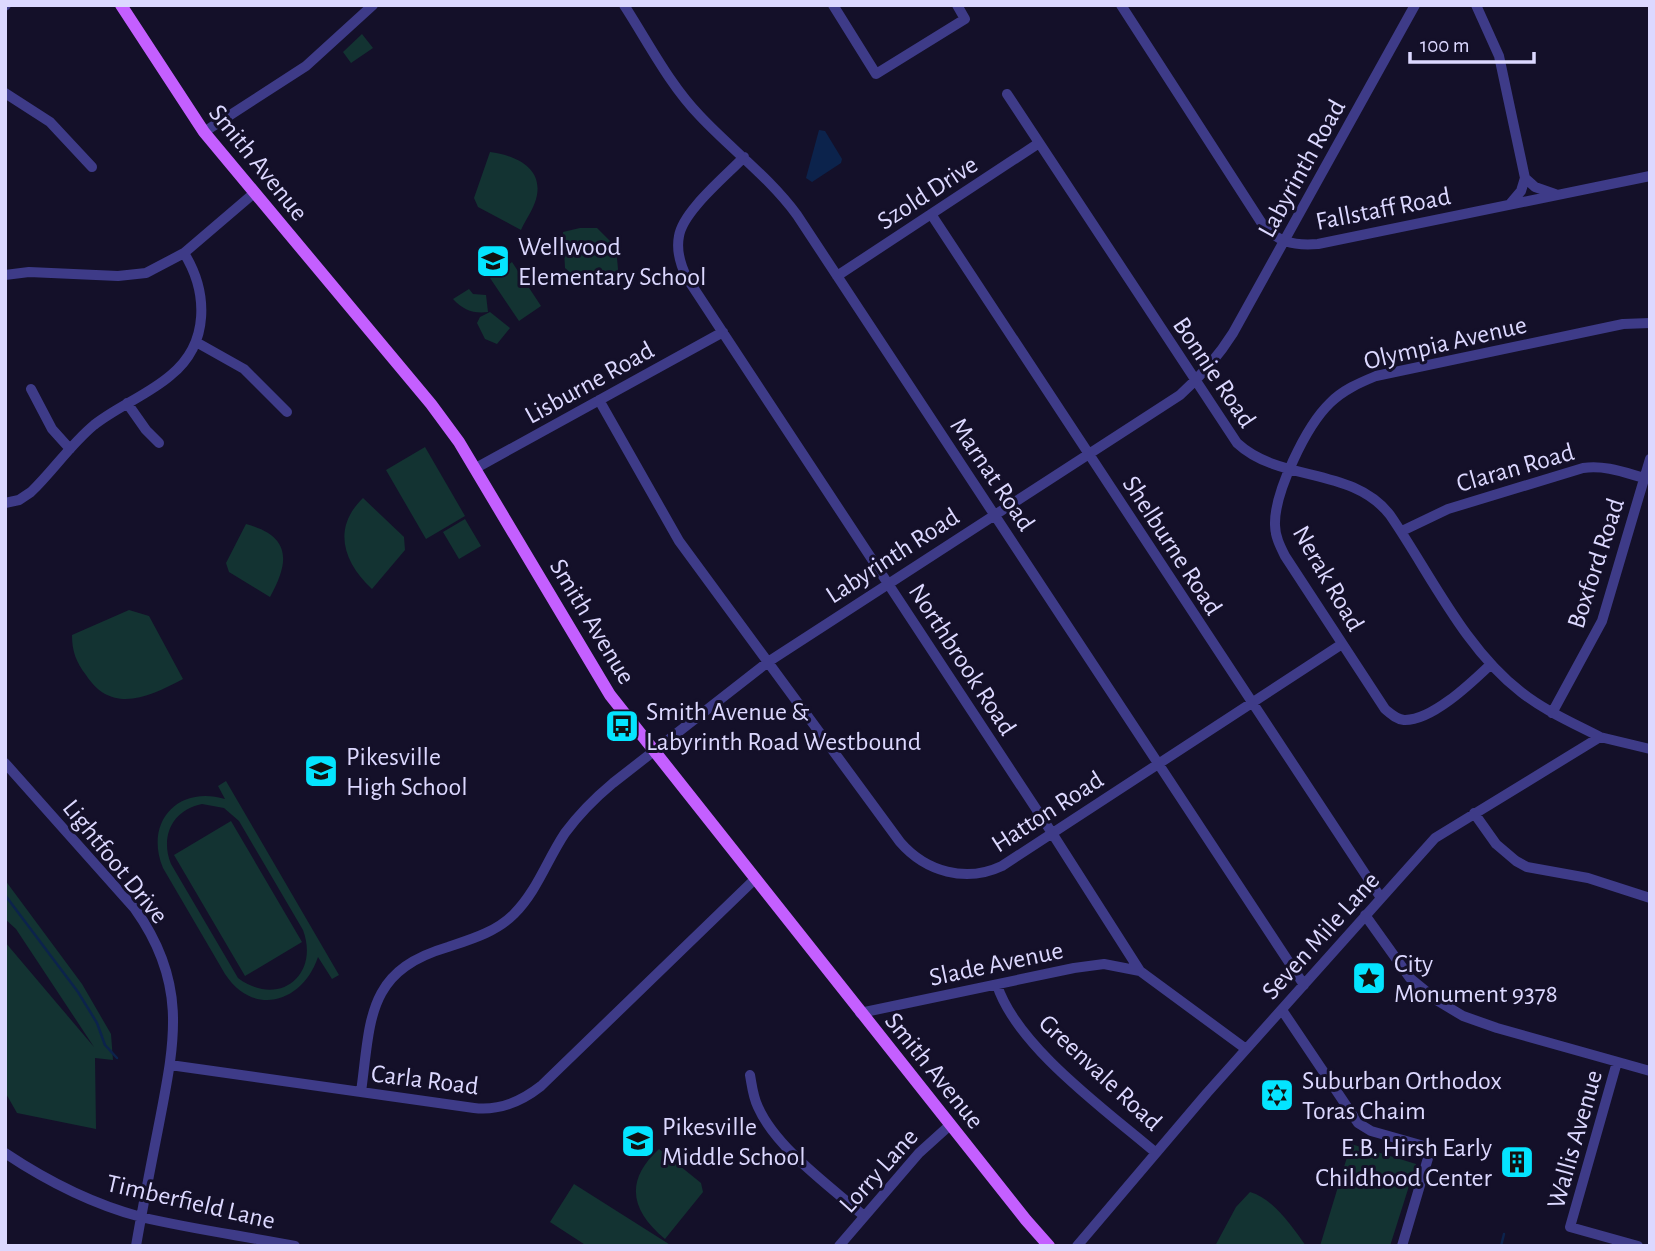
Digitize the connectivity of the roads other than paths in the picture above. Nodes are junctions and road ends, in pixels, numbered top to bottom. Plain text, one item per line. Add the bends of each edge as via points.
1 (121, 5) edge
2 (373, 5) edge
3 (624, 5) edge
4 (833, 5) edge
5 (957, 5) edge
6 (1121, 5) edge
7 (1415, 5) edge
8 (1476, 5) edge
9 (5, 93) edge
10 (1007, 94) dead end
11 (204, 132) junction
12 (1039, 144) junction
13 (744, 157) junction
14 (92, 167) dead end
15 (1650, 176) edge
16 (1525, 178) junction
17 (253, 194) junction
18 (1558, 195) junction
19 (1510, 204) junction
20 (932, 214) junction
21 (1284, 242) junction
22 (184, 253) junction
23 (5, 275) edge
24 (837, 276) junction
25 (1650, 323) edge
26 (723, 332) junction
27 (196, 342) junction
28 (1195, 382) junction
29 (31, 389) dead end
30 (599, 400) junction
31 (127, 403) junction
32 (288, 412) dead end
33 (159, 443) dead end
34 (70, 449) junction
35 (1088, 453) junction
36 (1650, 459) edge
37 (476, 468) junction
38 (1291, 468) junction
39 (1644, 478) junction
40 (5, 503) edge
41 (994, 514) junction
42 (1402, 531) junction
43 (888, 583) junction
44 (1342, 644) junction
45 (768, 662) junction
46 (1491, 664) junction
47 (1252, 703) junction
48 (1552, 713) junction
49 (1600, 737) junction
50 (1650, 749) edge
51 (653, 751) junction
52 (5, 763) edge
53 (1159, 763) junction
54 (1474, 813) junction
55 (1052, 833) junction
56 (755, 879) junction
57 (1381, 898) junction
58 (1650, 898) edge
59 (1365, 915) junction
60 (1140, 971) junction
61 (997, 985) junction
62 (1304, 985) junction
63 (1282, 1010) junction
64 (860, 1013) junction
65 (1247, 1049) junction
66 (1617, 1062) junction
67 (170, 1065) junction
68 (1650, 1071) edge
69 (750, 1075) dead end
70 (361, 1092) junction
71 (950, 1125) junction
72 (5, 1153) edge
73 (1156, 1153) junction
74 (864, 1216) junction
75 (141, 1217) junction
76 (135, 1246) edge
77 (295, 1246) edge
78 (839, 1246) edge
79 (1049, 1246) edge
80 (1077, 1246) edge
81 (1402, 1246) edge
82 (1639, 1246) edge

1 - 11 main road, Smith Avenue
2 - 11 street via 306,66
3 - 13 street, Marnat Road via 699,115
4 - 5 street via 876,74 965,19
6 - 21 street, Fallstaff Road via 1261,222
7 - 21 street, Labyrinth Road
8 - 16 street via 1499,56
9 - 14 street via 50,122
10 - 12 street, Bonnie Road
11 - 17 main road, Smith Avenue
12 - 20 street, Szold Drive
12 - 28 street, Bonnie Road
13 - 24 street, Marnat Road via 783,196
13 - 26 street, Northbrook Road via 693,210 679,235 682,267
15 - 18 street, Fallstaff Road
16 - 18 street
16 - 19 street
17 - 22 street
17 - 37 main road, Smith Avenue via 430,404
18 - 19 street, Fallstaff Road
19 - 21 street, Fallstaff Road via 1318,243
20 - 24 street, Szold Drive
20 - 35 street, Shelburne Road
21 - 28 street, Labyrinth Road via 1233,333
22 - 23 street via 159,268 132,276
22 - 27 street via 197,276 203,303
24 - 41 street, Marnat Road
25 - 38 street, Olympia Avenue via 1603,328 1390,372 1362,382 1319,415
26 - 30 street, Lisburne Road
26 - 43 street, Northbrook Road
27 - 31 street via 173,374
27 - 32 street via 244,369
28 - 35 street, Labyrinth Road
28 - 38 street, Bonnie Road via 1237,443 1262,459
29 - 34 street via 46,420
30 - 37 street, Lisburne Road
30 - 45 street, Hatton Road via 679,541
31 - 33 street
31 - 34 street
34 - 40 street via 31,492
35 - 41 street, Labyrinth Road
35 - 47 street, Shelburne Road
36 - 39 street, Boxford Road
37 - 51 main road, Smith Avenue via 599,678
38 - 42 street, Bonnie Road via 1366,492
38 - 44 street, Nerak Road via 1277,508 1277,537
39 - 42 street, Claran Road via 1611,468 1583,468 1448,509
39 - 48 street, Boxford Road via 1602,621
41 - 43 street, Labyrinth Road
41 - 53 street, Marnat Road
42 - 46 street, Bonnie Road
43 - 45 street, Labyrinth Road
43 - 55 street, Northbrook Road
44 - 46 street, Nerak Road via 1379,701 1397,718 1418,718 1455,695
44 - 47 street, Hatton Road
45 - 51 street, Labyrinth Road
45 - 55 street, Hatton Road via 900,842 930,866 956,874 980,874 1002,866
46 - 48 street, Bonnie Road
47 - 53 street, Hatton Road
47 - 57 street, Shelburne Road
48 - 49 street, Bonnie Road
49 - 50 street
49 - 54 street, Seven Mile Lane
51 - 56 main road, Smith Avenue
51 - 70 street, Labyrinth Road via 612,783 565,833 534,889 504,923 478,938 423,954 387,984 371,1018
52 - 67 street, Lightfoot Drive via 135,909 152,936 172,995
53 - 55 street, Hatton Road
53 - 62 street, Marnat Road
54 - 57 street, Seven Mile Lane via 1434,838
54 - 58 street via 1516,862
55 - 60 street, Northbrook Road
56 - 64 main road, Smith Avenue
56 - 70 street, Carla Road via 532,1093 484,1109
57 - 59 street, Seven Mile Lane
59 - 62 street, Seven Mile Lane
59 - 66 street via 1410,978 1451,1010
60 - 61 street, Slade Avenue via 1104,964
60 - 65 street, Northbrook Road
61 - 64 street, Slade Avenue
61 - 73 street, Greenvale Road via 1011,1014 1048,1058
62 - 63 street, Seven Mile Lane
63 - 65 street, Seven Mile Lane
63 - 81 street via 1358,1123 1430,1148
64 - 71 main road, Smith Avenue
65 - 73 street, Seven Mile Lane
66 - 68 street
66 - 82 street, Wallis Avenue via 1570,1227
67 - 70 street, Carla Road
67 - 75 street, Lightfoot Drive
69 - 74 street via 758,1107 770,1128
71 - 74 street, Lorry Lane
71 - 79 main road, Smith Avenue
72 - 75 street, Timberfield Lane via 72,1192
73 - 80 street, Seven Mile Lane
74 - 78 street, Lorry Lane
75 - 76 street, Lightfoot Drive
75 - 77 street, Timberfield Lane

